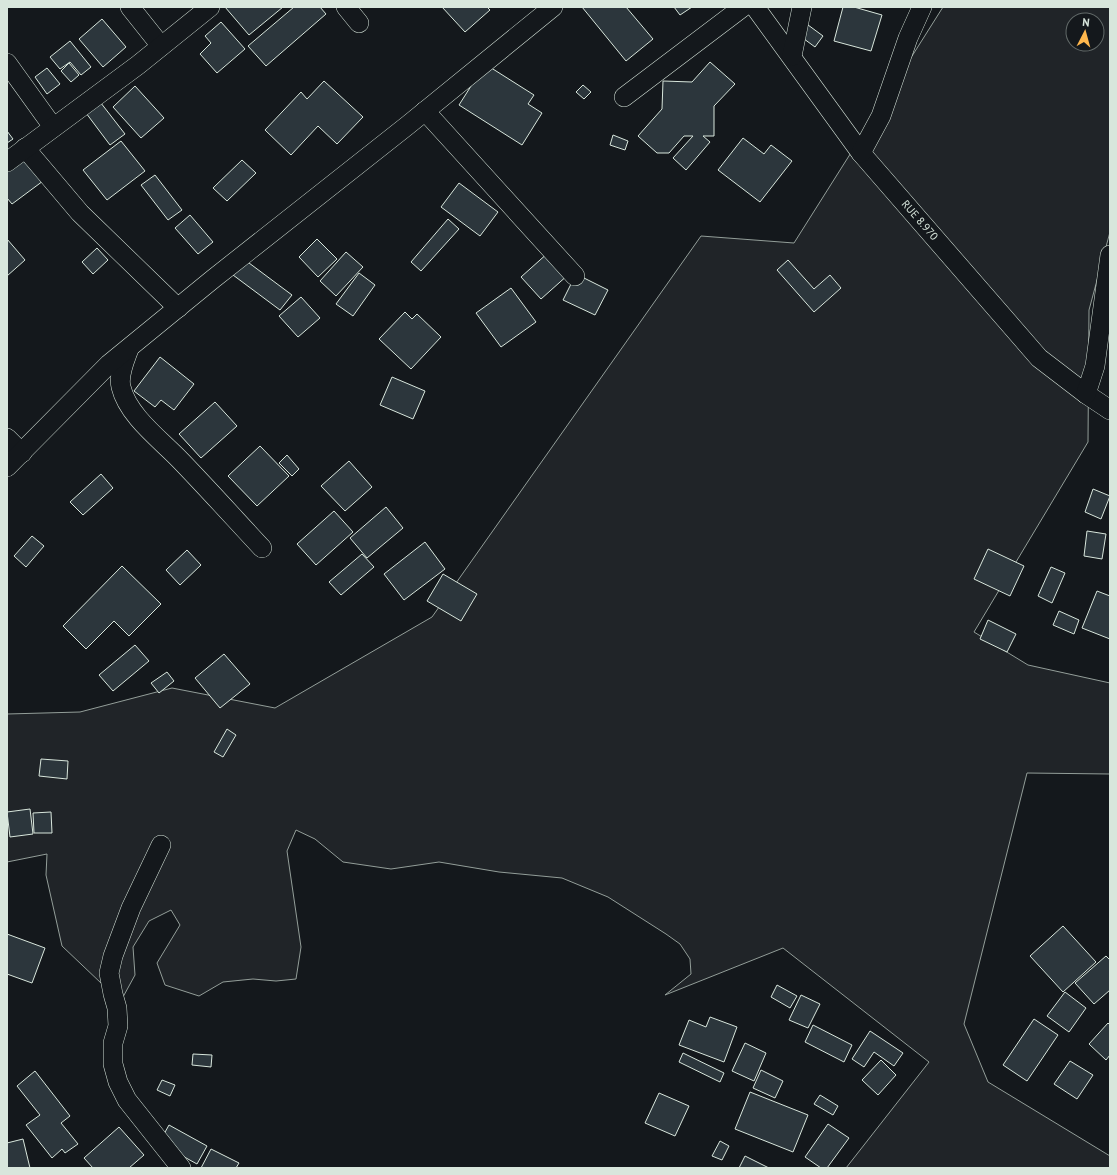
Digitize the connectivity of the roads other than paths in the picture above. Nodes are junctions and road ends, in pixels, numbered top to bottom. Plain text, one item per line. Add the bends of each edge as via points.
1 (130, 7) edge
2 (210, 7) edge
3 (346, 7) edge
4 (553, 7) edge
5 (743, 7) edge
6 (755, 7) edge
7 (802, 7) edge
8 (922, 7) edge
9 (360, 23) dead end
10 (161, 46) junction
11 (792, 56) junction
12 (7, 63) edge
13 (624, 97) dead end
14 (425, 111) junction
15 (53, 127) junction
16 (25, 148) junction
17 (861, 153) junction
18 (7, 162) edge
19 (1110, 255) edge
20 (575, 276) dead end
21 (178, 308) junction
22 (129, 349) junction
23 (1086, 394) junction
24 (1110, 410) edge
25 (7, 438) edge
26 (22, 453) junction
27 (7, 467) edge
28 (262, 548) dead end
29 (161, 845) dead end
30 (181, 1168) edge

1 - 10 street
2 - 10 street
3 - 9 street
4 - 14 street
5 - 13 street
6 - 11 street, RUE 8.970
7 - 11 street
8 - 17 street via 908,38 881,116
10 - 15 street
11 - 17 street, RUE 8.970
12 - 15 street
14 - 20 street
14 - 21 street
15 - 16 street
16 - 18 street
16 - 21 street via 80,213
17 - 23 street, RUE 8.970 via 1039,358
19 - 23 street via 1095,366
21 - 22 street
22 - 26 street via 109,364
22 - 28 street via 122,370 121,386 136,416 180,459
23 - 24 street, RUE 8.970
25 - 26 street
26 - 27 street
29 - 30 street via 131,908 109,973 118,1008 113,1064 127,1100

